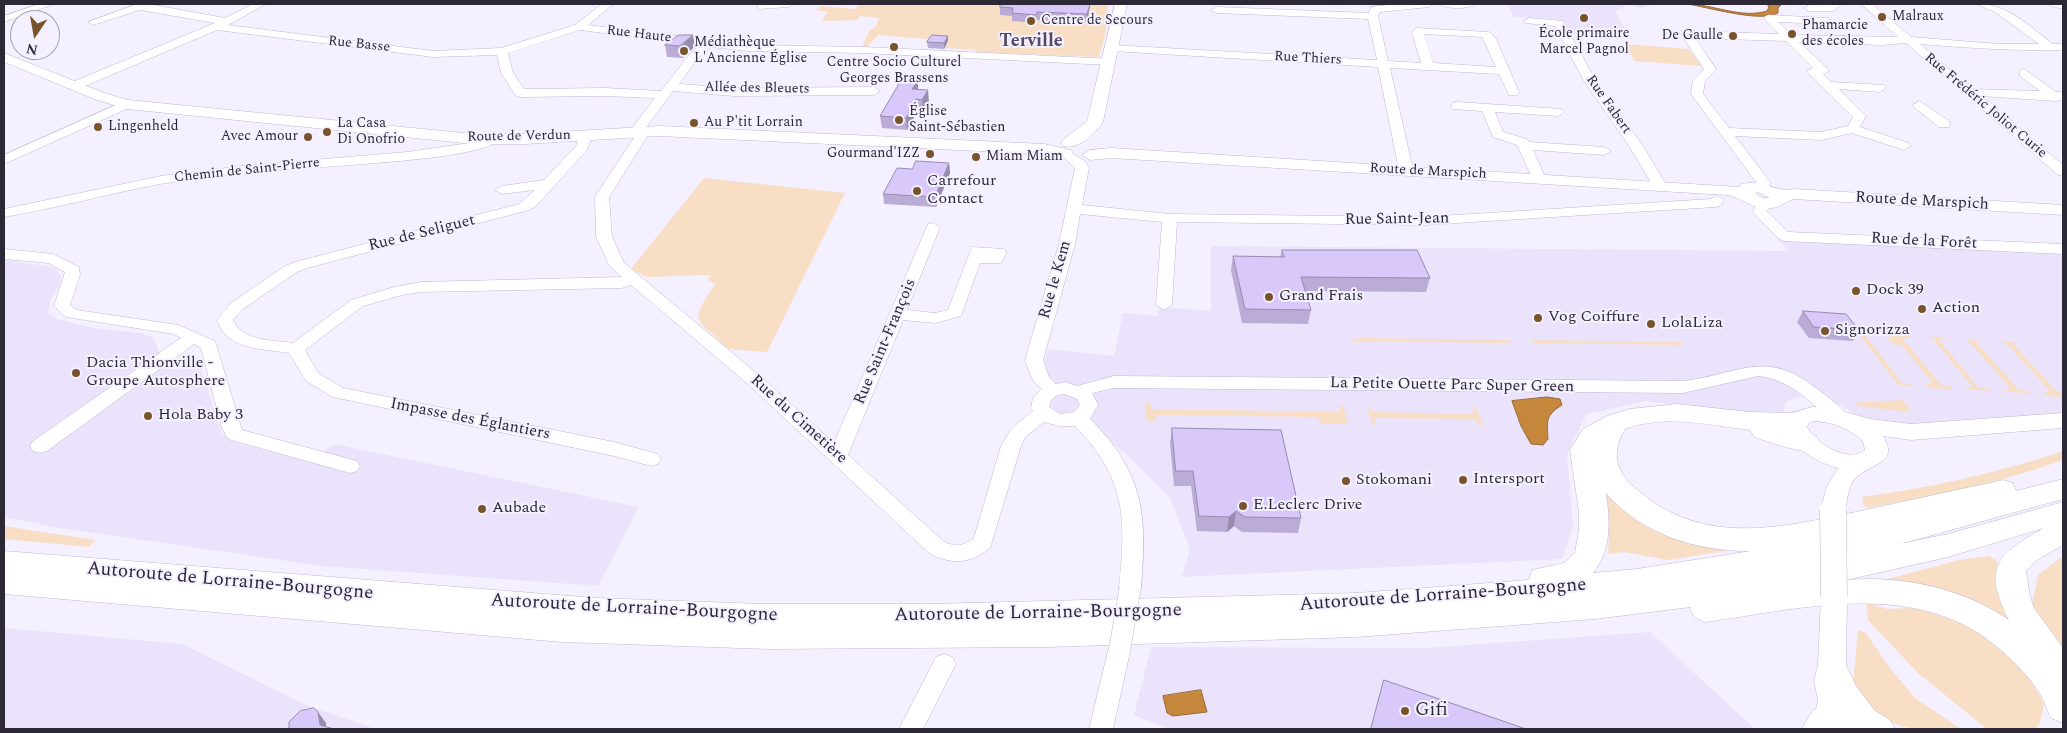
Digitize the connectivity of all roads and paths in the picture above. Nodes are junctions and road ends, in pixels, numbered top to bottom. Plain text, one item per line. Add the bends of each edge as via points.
1 (48, 4) edge
2 (261, 4) edge
3 (608, 4) edge
4 (788, 4) edge
5 (1121, 4) edge
6 (1251, 4) edge
7 (1429, 4) edge
8 (1445, 4) edge
9 (1471, 4) edge
10 (1837, 4) edge
11 (1863, 4) edge
12 (1981, 4) edge
13 (141, 5) edge
14 (762, 7) dead end
15 (1809, 8) dead end
16 (1216, 10) dead end
17 (1272, 12) junction
18 (1296, 12) junction
19 (1374, 13) junction
20 (4, 19) edge
21 (1257, 19) dead end
22 (1529, 21) dead end
23 (1827, 21) dead end
24 (93, 22) dead end
25 (222, 24) junction
26 (579, 27) junction
27 (1778, 29) junction
28 (1868, 33) dead end
29 (1787, 38) junction
30 (1907, 40) junction
31 (708, 44) junction
32 (2050, 46) junction
33 (2063, 46) edge
34 (502, 51) junction
35 (1111, 54) junction
36 (2063, 55) edge
37 (4, 56) edge
38 (1383, 64) junction
39 (1428, 66) junction
40 (1504, 71) junction
41 (2024, 74) dead end
42 (1828, 85) junction
43 (74, 86) junction
44 (1880, 88) dead end
45 (666, 91) junction
46 (874, 91) dead end
47 (1513, 92) dead end
48 (1968, 92) junction
49 (2060, 98) edge
50 (127, 104) junction
51 (1919, 105) dead end
52 (1456, 106) dead end
53 (1487, 108) junction
54 (1558, 112) dead end
55 (1944, 124) dead end
56 (1853, 129) junction
57 (640, 132) junction
58 (1726, 132) junction
59 (585, 136) junction
60 (491, 140) junction
61 (1524, 146) junction
62 (1904, 146) dead end
63 (1079, 150) junction
64 (1604, 151) dead end
65 (7, 155) edge
66 (1406, 170) junction
67 (2063, 172) edge
68 (1539, 179) junction
69 (549, 184) junction
70 (1660, 186) junction
71 (502, 190) dead end
72 (1770, 196) junction
73 (1718, 200) dead end
74 (1075, 209) junction
75 (2063, 210) edge
76 (4, 213) edge
77 (1170, 218) junction
78 (934, 227) dead end
79 (2063, 249) edge
80 (4, 254) edge
81 (974, 258) dead end
82 (632, 279) junction
83 (1164, 305) dead end
84 (898, 314) junction
85 (192, 338) junction
86 (298, 355) junction
87 (1800, 383) junction
88 (1052, 390) junction
89 (1089, 393) junction
90 (1043, 413) junction
91 (1078, 418) junction
92 (1844, 419) junction
93 (2063, 421) edge
94 (1616, 422) junction
95 (1911, 432) junction
96 (1806, 433) junction
97 (40, 446) dead end
98 (1869, 455) junction
99 (838, 456) junction
100 (652, 459) dead end
101 (350, 466) dead end
102 (2063, 477) edge
103 (1837, 485) junction
104 (2063, 489) edge
105 (2063, 512) edge
106 (2063, 531) edge
107 (4, 553) edge
108 (4, 563) edge
109 (122, 573) junction
110 (4, 582) edge
111 (1468, 598) junction
112 (1504, 616) junction
113 (944, 664) dead end
114 (1832, 664) junction
115 (2063, 672) edge
116 (2063, 708) edge
117 (1823, 722) edge
118 (1872, 725) edge
119 (911, 729) edge
120 (1101, 729) edge

1 - 20 street
2 - 25 street
3 - 26 street
4 - 14 street
5 - 35 main road
6 - 17 street
7 - 19 street
8 - 9 street
10 - 15 street via 1833,8
11 - 30 street, Rue Frédéric Joliot Curie
12 - 32 street via 2011,14
13 - 24 street
13 - 25 street, Rue Basse
16 - 17 street
17 - 18 street
18 - 19 street
18 - 21 street
19 - 38 street
22 - 70 street, Rue Fabert via 1559,23 1590,81
23 - 27 street via 1768,18
25 - 34 street, Rue Basse via 341,44 433,54
25 - 43 street
26 - 31 street, Rue Haute
26 - 34 street, Rue Haute
27 - 28 street
27 - 29 street
29 - 30 street
29 - 42 street
29 - 58 street via 1687,34 1710,69 1698,80 1697,94
30 - 32 street via 1999,47
30 - 48 street, Rue Frédéric Joliot Curie
31 - 35 street, Rue Haute via 749,48
31 - 45 street, Rue du Cimetière via 692,57
32 - 33 street
32 - 36 street
34 - 45 street, Allée des Bleuets via 507,73 520,93
35 - 38 street, Rue Thiers
35 - 63 main road via 1095,122
37 - 43 main road, Route de Verdun
38 - 39 street, Rue Thiers
38 - 66 street
39 - 40 street, Rue Thiers
39 - 40 street via 1418,33 1420,30 1485,34 1489,36
40 - 47 street
41 - 49 street
42 - 44 street
42 - 56 street via 1860,116
43 - 50 main road, Route de Verdun
45 - 46 street, Allée des Bleuets
45 - 57 street, Rue du Cimetière
48 - 49 street
48 - 67 street, Rue Frédéric Joliot Curie
50 - 60 main road, Route de Verdun
50 - 65 street
51 - 55 street
52 - 53 street
53 - 54 street
53 - 61 street via 1498,134 1522,142
56 - 58 street via 1821,136
56 - 62 street
57 - 59 main road, Route de Verdun
57 - 63 main road, Route de Verdun via 870,137
57 - 82 street, Rue du Cimetière via 631,154 602,197 604,238 617,265
58 - 72 street
59 - 60 main road, Route de Verdun
59 - 69 street, Rue de Seliguet via 582,147
60 - 76 street, Chemin de Saint-Pierre via 480,146 407,156 161,180
61 - 64 street
61 - 68 street
63 - 66 main road, Route de Marspich
63 - 74 street, Rue le Kem via 1082,168
66 - 68 main road, Route de Marspich
68 - 70 main road, Route de Marspich
69 - 71 street
69 - 86 street, Rue de Seliguet via 530,203 515,210 291,269 237,306 225,320 229,331 239,339
70 - 72 main road, Route de Marspich via 1745,193 1747,188
72 - 75 main road, Route de Marspich via 1794,194
72 - 79 street, Rue de la Forêt via 1760,212 1784,236
73 - 77 street, Rue Saint-Jean via 1715,203 1424,221
74 - 77 street, Rue Saint-Jean
74 - 88 street, Rue le Kem via 1034,360 1041,379
77 - 83 street
78 - 84 street, Rue Saint-François
80 - 85 street via 52,259 73,270 62,306 72,314 178,330
81 - 84 street via 955,313 939,318
82 - 86 street via 622,283 412,288 350,307
82 - 99 street, Rue du Cimetière via 733,362
84 - 99 street, Rue Saint-François
85 - 97 street
85 - 101 street via 209,344 235,435
86 - 100 street, Impasse des Églantiers via 309,376 339,393
87 - 89 street, La Petite Ouette Parc Super Green via 1773,372 1756,370 1706,385 1683,388 1114,382
87 - 92 street, La Petite Ouette Parc Super Green
87 - 96 street via 1806,401
88 - 89 street via 1065,388
88 - 90 street via 1042,398 1040,408
89 - 91 street via 1088,410
90 - 91 street via 1063,421
90 - 99 street, Rue du Cimetière via 1018,433 1011,446 982,542 961,555 948,554 936,547
91 - 120 street, bridge via 1107,447 1119,466 1129,491 1133,528 1130,589
92 - 95 main road via 1870,427
92 - 96 main road via 1820,414
92 - 98 main road via 1871,436
93 - 95 main road
94 - 96 highway via 1655,414 1685,415 1775,433
94 - 102 highway via 1603,440 1601,457 1609,480 1630,502 1659,522 1725,540 1795,535
94 - 111 highway via 1595,433 1584,450 1595,524 1594,550 1580,568
95 - 98 main road via 1884,441
96 - 98 main road via 1843,461
96 - 103 main road
98 - 103 main road via 1850,468
103 - 114 main road, bridge via 1833,510
104 - 111 highway, Autoroute de Lorraine-Bourgogne via 1873,541 1637,580
105 - 112 highway, Autoroute de Lorraine-Bourgogne via 1967,540 1787,579 1612,605
106 - 115 highway via 2026,552 2011,567 2010,580 2013,600 2034,635
107 - 109 highway
108 - 109 highway, Autoroute de Lorraine-Bourgogne
109 - 111 highway, Autoroute de Lorraine-Bourgogne via 596,611 763,617 930,617 1230,610
110 - 112 highway, Autoroute de Lorraine-Bourgogne via 562,629 757,637 1241,629
112 - 116 highway via 1540,624 1663,614 1855,591 1888,591 1938,600 1984,621 2011,638 2038,665 2059,693
113 - 119 street
114 - 117 main road via 1828,681 1832,700
114 - 118 main road via 1845,694
117 - 118 main road via 1852,716

